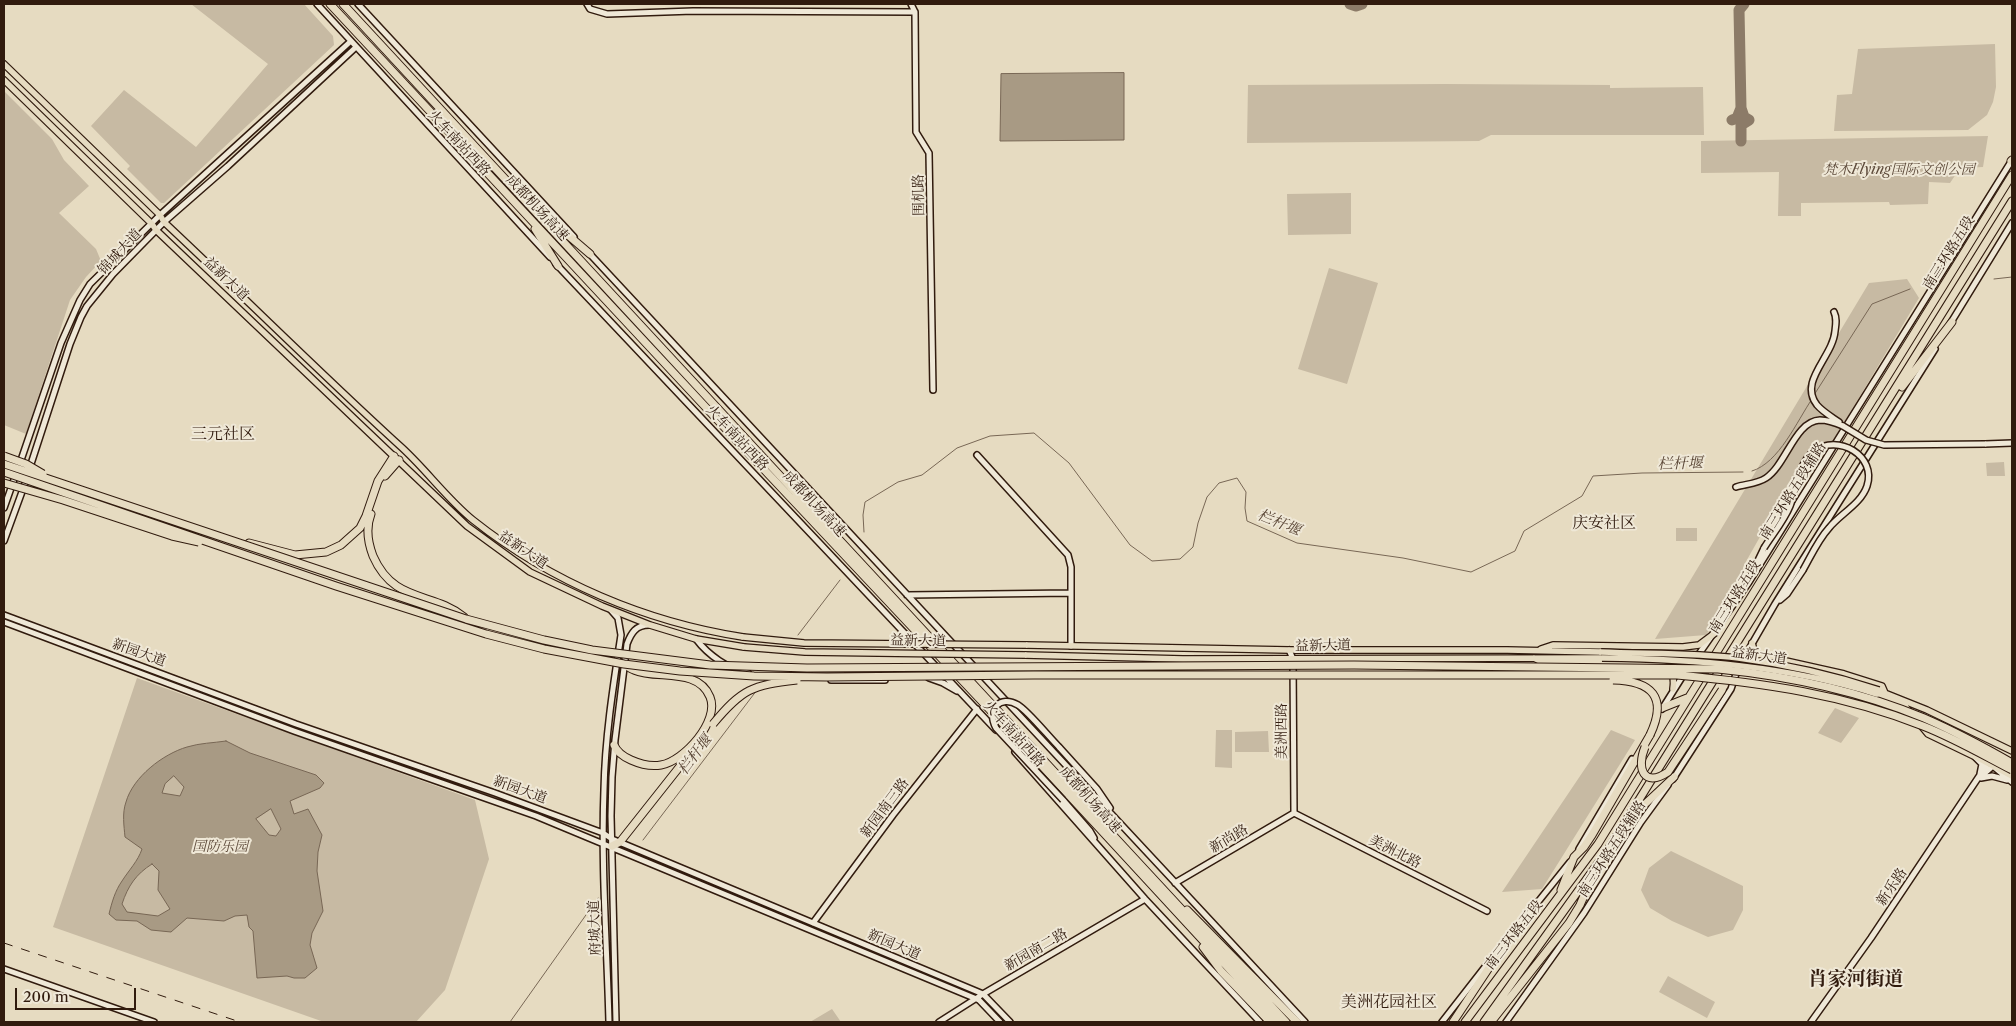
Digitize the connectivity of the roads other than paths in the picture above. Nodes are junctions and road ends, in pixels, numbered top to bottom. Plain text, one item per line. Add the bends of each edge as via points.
1 (317, 4) edge
2 (330, 4) edge
3 (343, 4) edge
4 (358, 4) edge
5 (587, 4) edge
6 (912, 4) edge
7 (916, 12) junction
8 (351, 41) junction
9 (356, 47) junction
10 (340, 51) junction
11 (344, 56) junction
12 (4, 64) edge
13 (4, 80) edge
14 (2012, 160) edge
15 (2012, 175) edge
16 (516, 190) junction
17 (2012, 201) edge
18 (160, 215) junction
19 (527, 216) junction
20 (164, 222) junction
21 (2012, 223) edge
22 (152, 224) junction
23 (156, 230) junction
24 (590, 254) junction
25 (558, 266) junction
26 (1834, 312) dead end
27 (1952, 322) junction
28 (933, 390) dead end
29 (1877, 418) junction
30 (1843, 426) junction
31 (2012, 444) edge
32 (977, 455) dead end
33 (4, 456) edge
34 (396, 458) junction
35 (4, 464) edge
36 (4, 472) edge
37 (54, 481) junction
38 (4, 483) edge
39 (1736, 487) dead end
40 (4, 508) edge
41 (368, 517) junction
42 (229, 538) junction
43 (4, 541) edge
44 (226, 548) junction
45 (1749, 582) junction
46 (1071, 593) junction
47 (907, 595) junction
48 (1775, 604) junction
49 (611, 610) junction
50 (4, 615) edge
51 (466, 619) junction
52 (4, 622) edge
53 (650, 625) junction
54 (1715, 633) junction
55 (696, 639) junction
56 (1752, 643) junction
57 (1071, 646) junction
58 (1289, 650) junction
59 (1533, 654) junction
60 (1293, 659) junction
61 (624, 664) junction
62 (1738, 668) junction
63 (1591, 676) junction
64 (827, 677) junction
65 (1673, 689) junction
66 (1880, 692) junction
67 (965, 696) junction
68 (1687, 698) junction
69 (1662, 708) junction
70 (977, 709) junction
71 (711, 723) junction
72 (1993, 740) junction
73 (2001, 744) junction
74 (614, 745) junction
75 (1644, 747) junction
76 (2012, 750) edge
77 (1973, 756) junction
78 (1988, 763) junction
79 (2012, 763) edge
80 (1045, 765) junction
81 (2012, 768) edge
82 (1674, 777) junction
83 (1979, 780) junction
84 (2012, 780) edge
85 (1294, 813) junction
86 (1118, 821) junction
87 (603, 833) junction
88 (620, 842) junction
89 (604, 843) junction
90 (612, 843) junction
91 (1100, 848) junction
92 (1609, 848) junction
93 (1574, 857) junction
94 (1595, 869) junction
95 (1154, 878) junction
96 (1175, 883) junction
97 (1558, 898) junction
98 (1145, 899) junction
99 (1487, 911) dead end
100 (1180, 917) junction
101 (813, 923) junction
102 (1506, 942) junction
103 (4, 969) edge
104 (983, 994) junction
105 (976, 999) junction
106 (154, 1022) edge
107 (609, 1022) edge
108 (616, 1022) edge
109 (939, 1022) edge
110 (1000, 1022) edge
111 (1010, 1022) edge
112 (1260, 1022) edge
113 (1270, 1022) edge
114 (1278, 1022) edge
115 (1286, 1022) edge
116 (1297, 1022) edge
117 (1305, 1022) edge
118 (1442, 1022) edge
119 (1453, 1022) edge
120 (1465, 1022) edge
121 (1484, 1022) edge
122 (1491, 1022) edge
123 (1506, 1022) edge
124 (1812, 1022) edge

1 - 8 main road, 火车南站西路
2 - 19 highway, 成都机场高速
3 - 16 highway, 成都机场高速
4 - 24 main road
5 - 7 main road via 590,9 607,14
6 - 7 main road, 围机路
7 - 28 main road, 围机路 via 916,132 930,153
8 - 9 main road, 火车南站西路
8 - 10 main road, 锦城大道
9 - 11 main road, 锦城大道
9 - 25 main road, 火车南站西路
10 - 11 main road
10 - 18 main road, 锦城大道
11 - 20 main road, 锦城大道
12 - 18 main road, 益新大道
13 - 22 main road, 益新大道
14 - 45 main road, 南三环路五段辅路
15 - 68 highway, 南三环路五段
16 - 24 highway
16 - 80 highway, 成都机场高速
17 - 29 highway, 南三环路五段
18 - 20 main road, 益新大道
18 - 22 main road, 锦城大道
19 - 25 highway
19 - 80 highway, 成都机场高速
20 - 23 main road, 锦城大道
20 - 57 main road, 益新大道, bridge via 408,453 473,520 536,563 578,586 639,612 703,630 743,637 804,643
21 - 27 main road, 南三环路五段辅路
22 - 23 main road, 益新大道
22 - 40 main road, 锦城大道 via 90,284 80,300 61,343
23 - 34 main road, 益新大道
23 - 43 main road, 锦城大道 via 113,274 81,317
24 - 47 main road
25 - 67 main road, 火车南站西路
26 - 30 main road via 1833,345 1813,379 1811,390 1817,405
27 - 29 highway
27 - 48 main road, 南三环路五段辅路
29 - 92 highway, 南三环路五段
30 - 31 main road, bridge via 1866,440 1884,445
30 - 39 main road via 1823,420 1810,422 1770,475 1759,482
32 - 46 main road via 1068,555
33 - 37 highway, bridge via 26,464
34 - 41 highway via 380,483
34 - 49 main road, 益新大道 via 466,526 530,572
35 - 37 highway, bridge
36 - 44 highway, bridge
37 - 42 highway, bridge
38 - 44 highway, bridge via 172,536
41 - 42 highway, bridge via 352,537 326,552 294,555
41 - 51 highway via 371,550 384,575 400,589 456,611
42 - 51 highway, bridge
44 - 61 highway, bridge via 486,634
45 - 48 main road, bridge via 1753,568 1789,507 1809,456 1828,445 1844,446 1861,456 1869,473 1868,485 1857,501 1828,528 1787,594
45 - 54 main road, 南三环路五段辅路
46 - 47 main road
46 - 57 main road
47 - 86 main road
48 - 56 main road, 南三环路五段辅路
49 - 53 main road, 益新大道
49 - 87 main road, 府城大道 via 618,618 621,635 606,735
50 - 87 main road, 新园大道 via 296,724
51 - 79 highway, bridge via 592,650 710,665 807,668 1374,665 1718,669 1806,682 1895,707 1948,729
52 - 89 main road, 新园大道
53 - 55 main road, 益新大道
53 - 74 main road, 府城大道 via 634,630 627,644
54 - 59 main road via 1699,645 1553,645
54 - 65 main road, 南三环路五段辅路
55 - 60 main road, 益新大道, bridge via 744,648 805,652
55 - 67 main road via 712,657 744,672 779,679 856,681 931,678
56 - 62 main road, 南三环路五段辅路
56 - 66 main road via 1758,655 1844,674 1882,686
57 - 58 main road, 益新大道
58 - 59 main road, 益新大道
58 - 60 main road, 美洲西路
59 - 60 main road, 益新大道
59 - 65 main road via 1540,661 1658,664 1670,670 1674,678
59 - 66 main road, 益新大道, bridge via 1737,658 1798,668
60 - 85 main road, 美洲西路
61 - 64 highway, bridge via 715,674
61 - 71 highway via 634,670 688,678 699,683 711,701
62 - 75 highway, bridge via 1668,772 1654,777 1644,773 1640,766
62 - 82 main road, 南三环路五段辅路 via 1731,689
63 - 64 highway, bridge
63 - 75 highway, bridge via 1631,680 1650,692 1657,703 1658,716
63 - 81 highway, bridge via 1677,675 1812,692 1925,727
64 - 71 highway, bridge via 755,687 732,702
65 - 69 main road, 南三环路五段辅路
66 - 72 main road, 益新大道
66 - 77 main road, 益新大道 via 1904,705 1928,734
67 - 70 main road, 火车南站西路
68 - 69 highway
68 - 97 highway, 南三环路五段 via 1598,844
69 - 93 main road, 南三环路五段辅路
70 - 91 main road, 火车南站西路
70 - 101 main road, 新园南三路
71 - 74 highway via 686,751 662,765 638,763 622,755
71 - 88 highway
72 - 73 main road, 益新大道
72 - 78 main road via 1972,735 1966,737 1967,746
73 - 76 main road, 益新大道
73 - 81 main road via 1999,753
74 - 90 main road, 府城大道
75 - 93 highway via 1584,847
77 - 78 main road, 益新大道
77 - 83 main road via 1982,764
78 - 81 main road
78 - 83 main road, 新乐路
78 - 84 main road, 益新大道
80 - 95 highway, 成都机场高速
80 - 100 highway, 成都机场高速
82 - 92 highway via 1644,804
82 - 123 main road, 南三环路五段辅路
83 - 84 main road via 1985,776
83 - 124 main road, 新乐路
85 - 96 main road, 新尚路
85 - 99 main road, 美洲北路
86 - 91 main road, bridge via 1097,789 1016,704 999,704 992,712 996,728 1090,831
86 - 96 main road
87 - 89 main road, 府城大道
87 - 90 main road, 新园大道
88 - 90 highway
88 - 101 main road, 新园大道
89 - 90 main road, 新园大道
89 - 107 main road, 府城大道
90 - 105 main road, 新园大道
90 - 108 main road, 府城大道
91 - 98 main road, 火车南站西路
92 - 94 highway, 南三环路五段
93 - 97 highway
93 - 102 main road, 南三环路五段辅路
94 - 121 highway, 南三环路五段
94 - 122 highway via 1569,923
95 - 115 highway, 成都机场高速
95 - 116 highway
96 - 117 main road
97 - 120 highway, 南三环路五段
98 - 104 main road, 新园南二路
98 - 112 main road, 火车南站西路
100 - 113 highway via 1221,971
100 - 114 highway, 成都机场高速
101 - 104 main road, 新园大道
102 - 118 main road, 南三环路五段辅路
102 - 119 highway
103 - 106 main road
104 - 105 main road, 新园南二路
104 - 111 main road, 新园大道
105 - 109 main road, 新园南二路
105 - 110 main road, 新园大道

